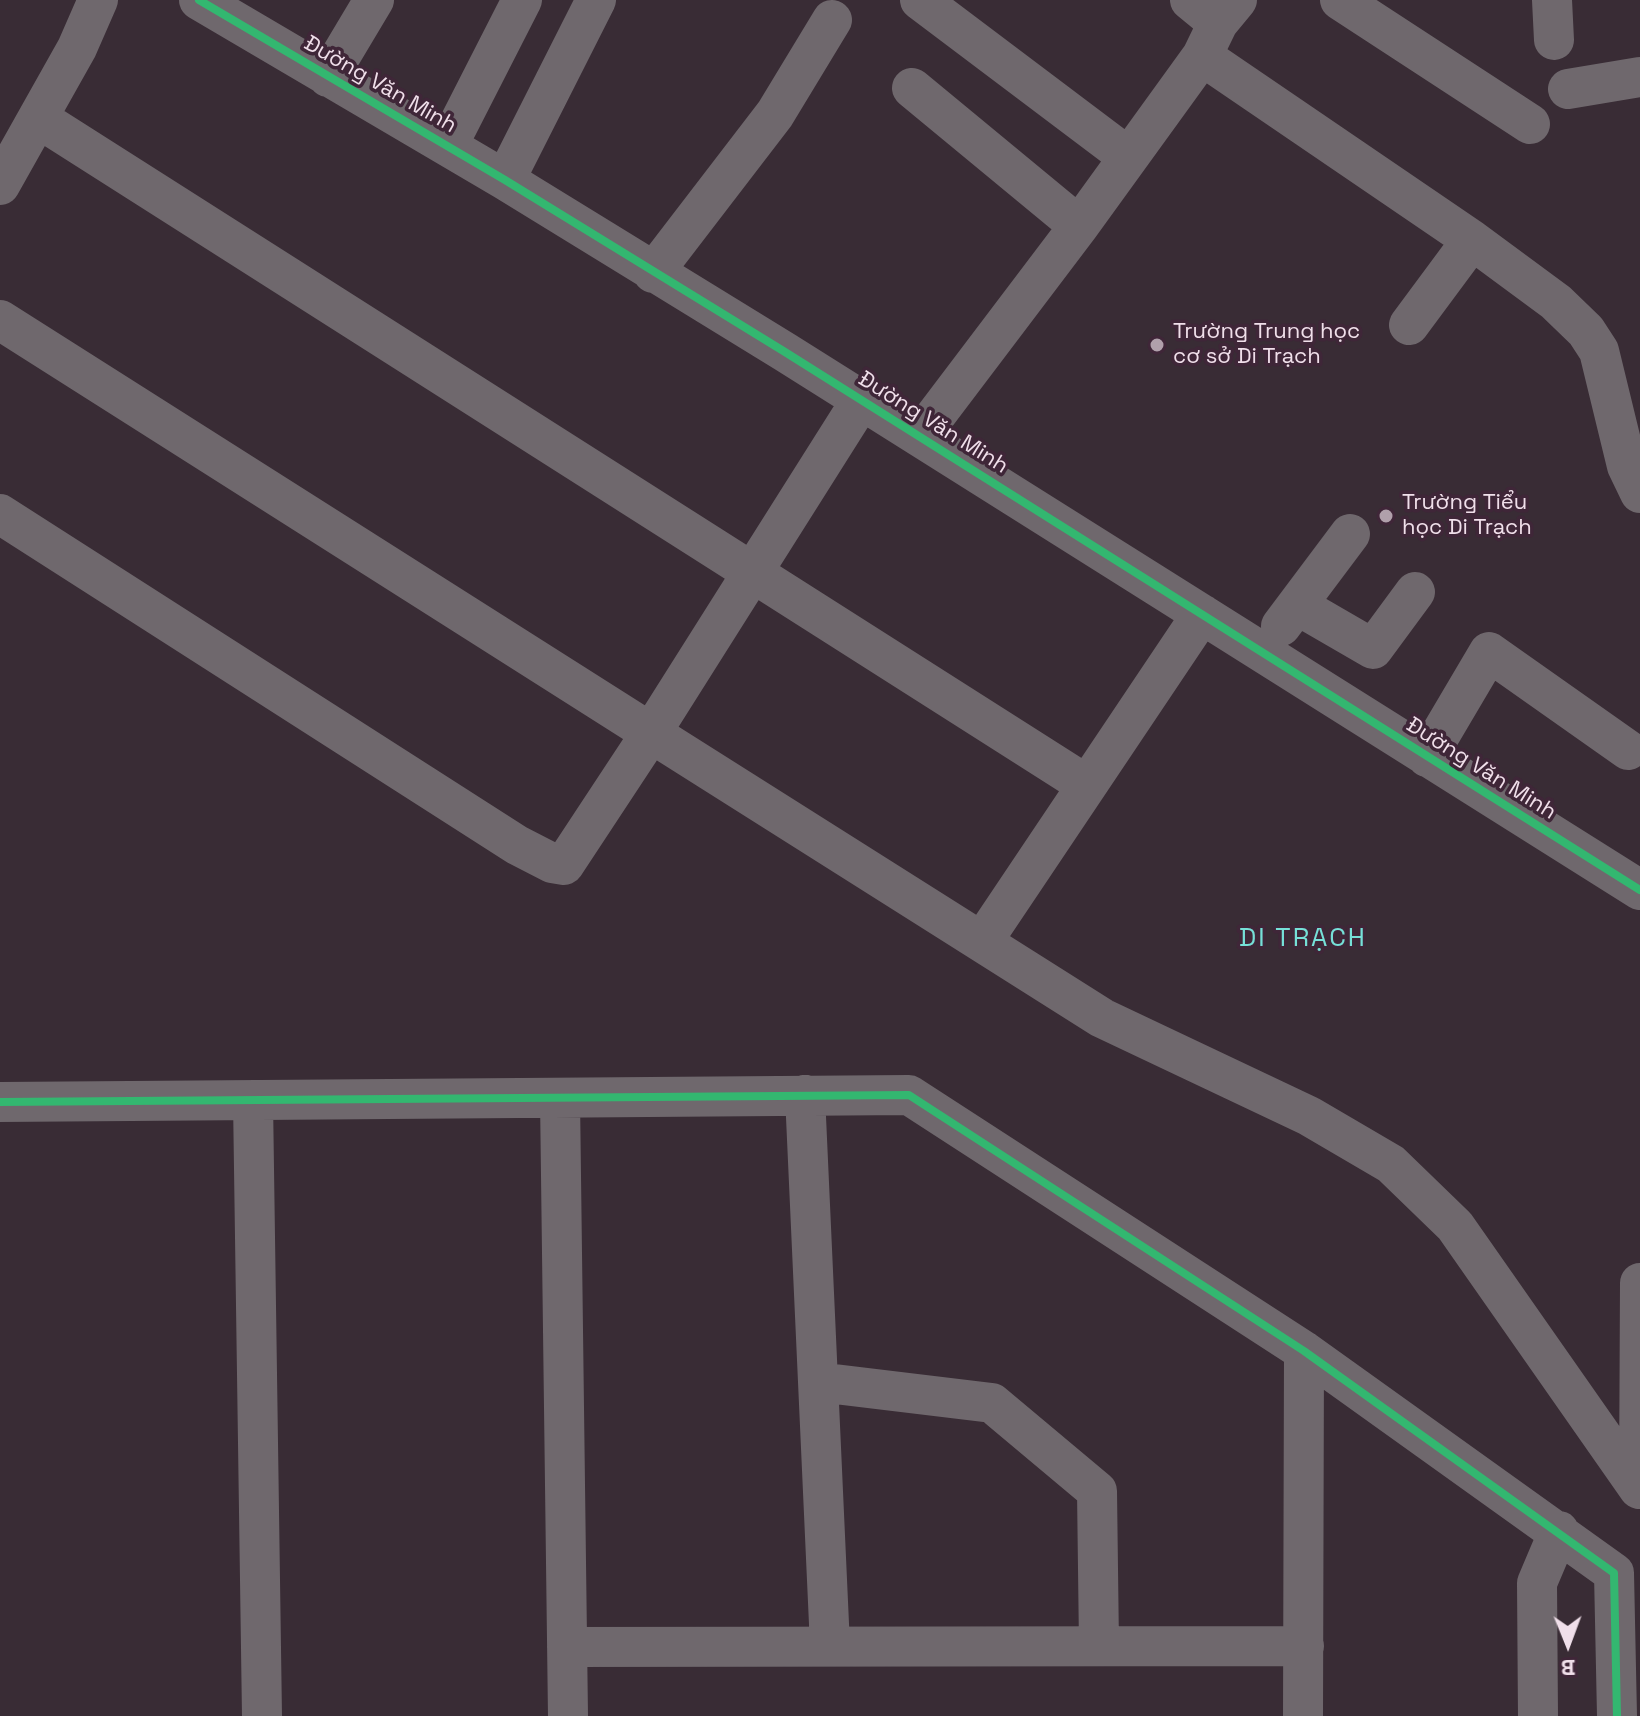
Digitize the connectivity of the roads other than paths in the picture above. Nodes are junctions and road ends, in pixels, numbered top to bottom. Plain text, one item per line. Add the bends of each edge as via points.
1 (98, 0) edge
2 (199, 0) edge
3 (374, 0) edge
4 (522, 0) edge
5 (596, 0) edge
6 (920, 0) edge
7 (1340, 0) edge
8 (1552, 0) edge
9 (832, 20) dead end
10 (1212, 20) edge
11 (1554, 40) dead end
12 (328, 77) junction
13 (1640, 77) edge
14 (912, 88) dead end
15 (1568, 89) dead end
16 (38, 118) junction
17 (1530, 124) dead end
18 (448, 145) junction
19 (1127, 156) junction
20 (505, 180) junction
21 (0, 185) edge
22 (1079, 226) junction
23 (1472, 240) junction
24 (653, 273) junction
25 (0, 320) edge
26 (1409, 325) dead end
27 (862, 399) junction
28 (920, 436) junction
29 (1640, 493) edge
30 (0, 514) edge
31 (1350, 534) dead end
32 (752, 573) junction
33 (1415, 592) dead end
34 (1297, 605) junction
35 (1202, 614) junction
36 (1262, 651) junction
37 (651, 733) junction
38 (1628, 750) dead end
39 (1427, 757) junction
40 (1085, 784) junction
41 (1640, 890) edge
42 (982, 942) junction
43 (805, 1095) junction
44 (560, 1098) junction
45 (253, 1100) junction
46 (0, 1102) edge
47 (1640, 1283) edge
48 (1304, 1351) junction
49 (818, 1382) junction
50 (1640, 1489) edge
51 (1559, 1531) junction
52 (830, 1646) junction
53 (1099, 1646) junction
54 (1304, 1646) junction
55 (567, 1647) junction
56 (262, 1716) edge
57 (568, 1716) edge
58 (1303, 1716) edge
59 (1538, 1716) edge
60 (1617, 1716) edge

1 - 16 street
2 - 12 street, Đường Văn Minh
3 - 12 street
4 - 18 street
5 - 20 street
6 - 19 street
7 - 17 street
8 - 11 street
9 - 24 street via 775,114
10 - 19 street
10 - 23 street
12 - 18 street, Đường Văn Minh
13 - 15 street
14 - 22 street
16 - 21 street
16 - 32 street
18 - 20 street, Đường Văn Minh
19 - 22 street
20 - 24 street, Đường Văn Minh
22 - 28 street
23 - 26 street
23 - 29 street via 1586,331 1599,351 1627,466
24 - 27 street, Đường Văn Minh
25 - 37 street
27 - 28 street, Đường Văn Minh
27 - 32 street
28 - 35 street, Đường Văn Minh
30 - 37 street via 552,863 564,865
31 - 34 street
32 - 37 street
32 - 40 street
33 - 34 street via 1373,649
34 - 36 street
35 - 36 street, Đường Văn Minh
35 - 40 street
36 - 39 street, Đường Văn Minh
37 - 42 street
38 - 39 street via 1489,652
39 - 41 street, Đường Văn Minh
40 - 42 street
42 - 50 street via 1102,1018 1309,1116 1391,1164 1455,1226
43 - 44 street
43 - 48 street via 909,1095
43 - 49 street
44 - 45 street
44 - 55 street
45 - 46 street
45 - 56 street
47 - 50 street
48 - 51 street
48 - 54 street
49 - 52 street
49 - 53 street via 992,1403 1097,1491
51 - 59 street via 1537,1583
51 - 60 street via 1614,1573
52 - 53 street
52 - 55 street
53 - 54 street
54 - 58 street
55 - 57 street

